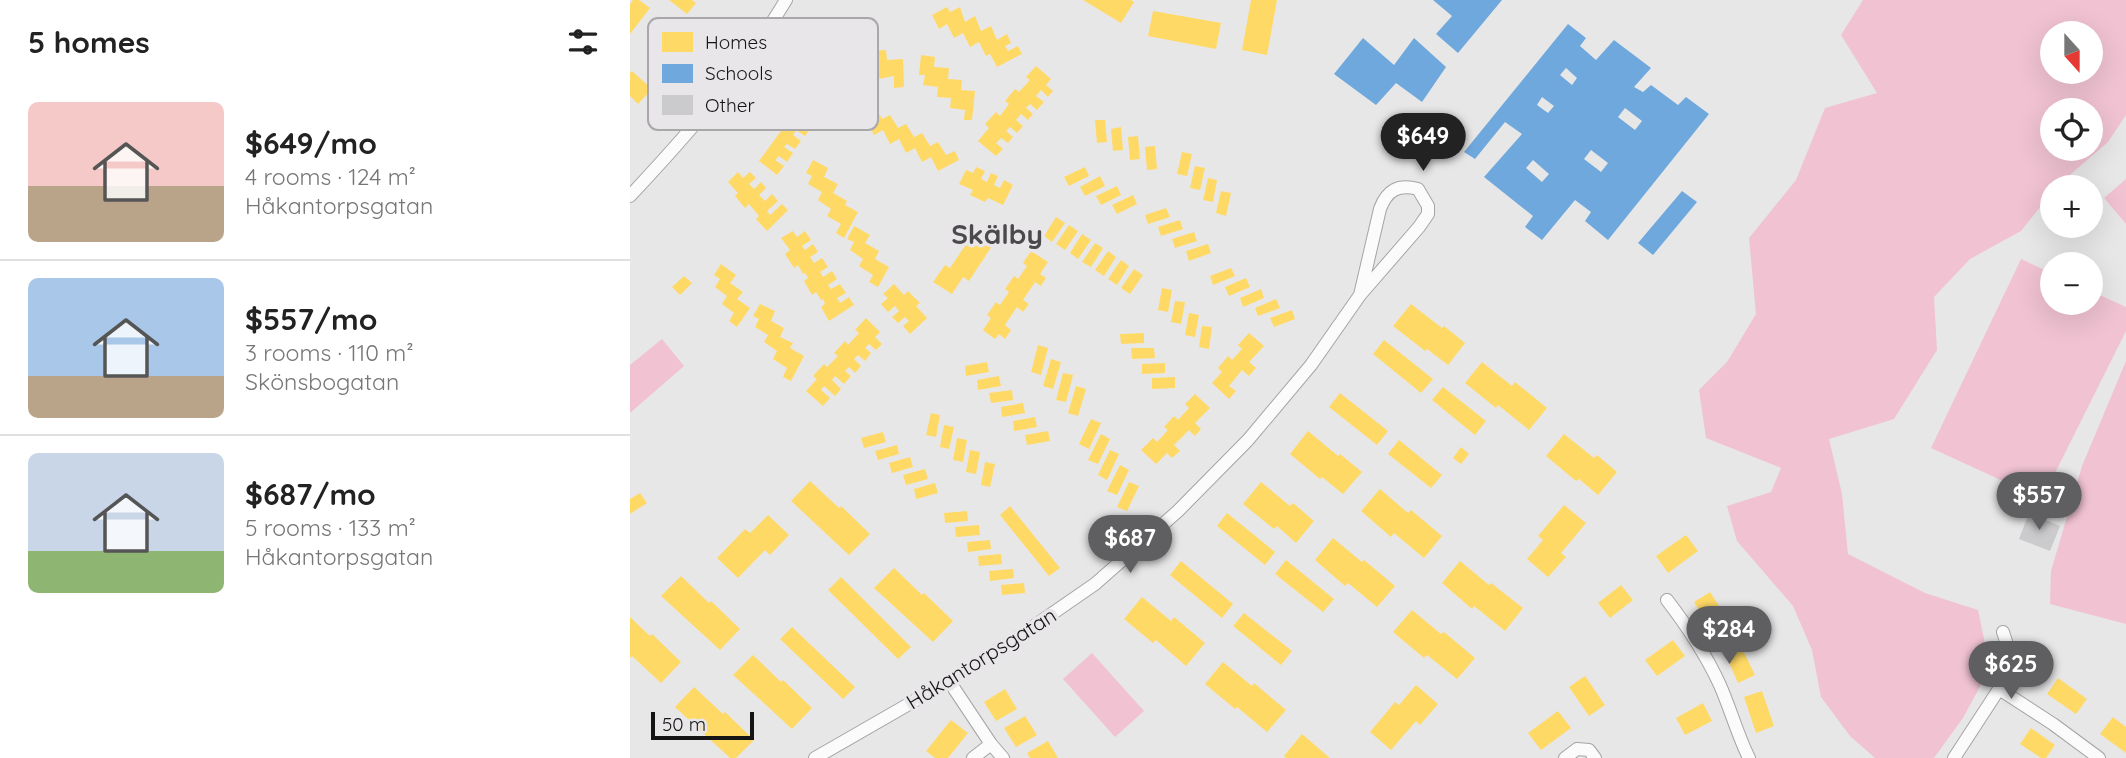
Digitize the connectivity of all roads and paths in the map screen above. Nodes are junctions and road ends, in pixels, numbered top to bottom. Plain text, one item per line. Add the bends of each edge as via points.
1 (786, 0) edge
2 (774, 18) edge
3 (691, 130) edge
4 (630, 197) edge
5 (1360, 295) junction
6 (1667, 600) dead end
7 (2003, 632) dead end
8 (949, 681) junction
9 (1999, 689) junction
10 (991, 744) junction
11 (1593, 755) edge
12 (815, 758) edge
13 (973, 758) edge
14 (1003, 758) edge
15 (1565, 758) edge
16 (1749, 758) edge
17 (1954, 758) edge
18 (2099, 758) edge

1 - 2 street
3 - 4 street
5 - 5 street, Håkantorpsgatan via 1428,214 1418,189 1399,187 1384,198
5 - 8 street, Håkantorpsgatan via 1311,365 1248,440 1178,511 1095,584
6 - 16 street via 1711,667
7 - 9 street via 2010,654
8 - 10 street
8 - 12 street, Håkantorpsgatan
9 - 17 street
9 - 18 street
10 - 13 street
10 - 14 street
11 - 15 street via 1577,748

